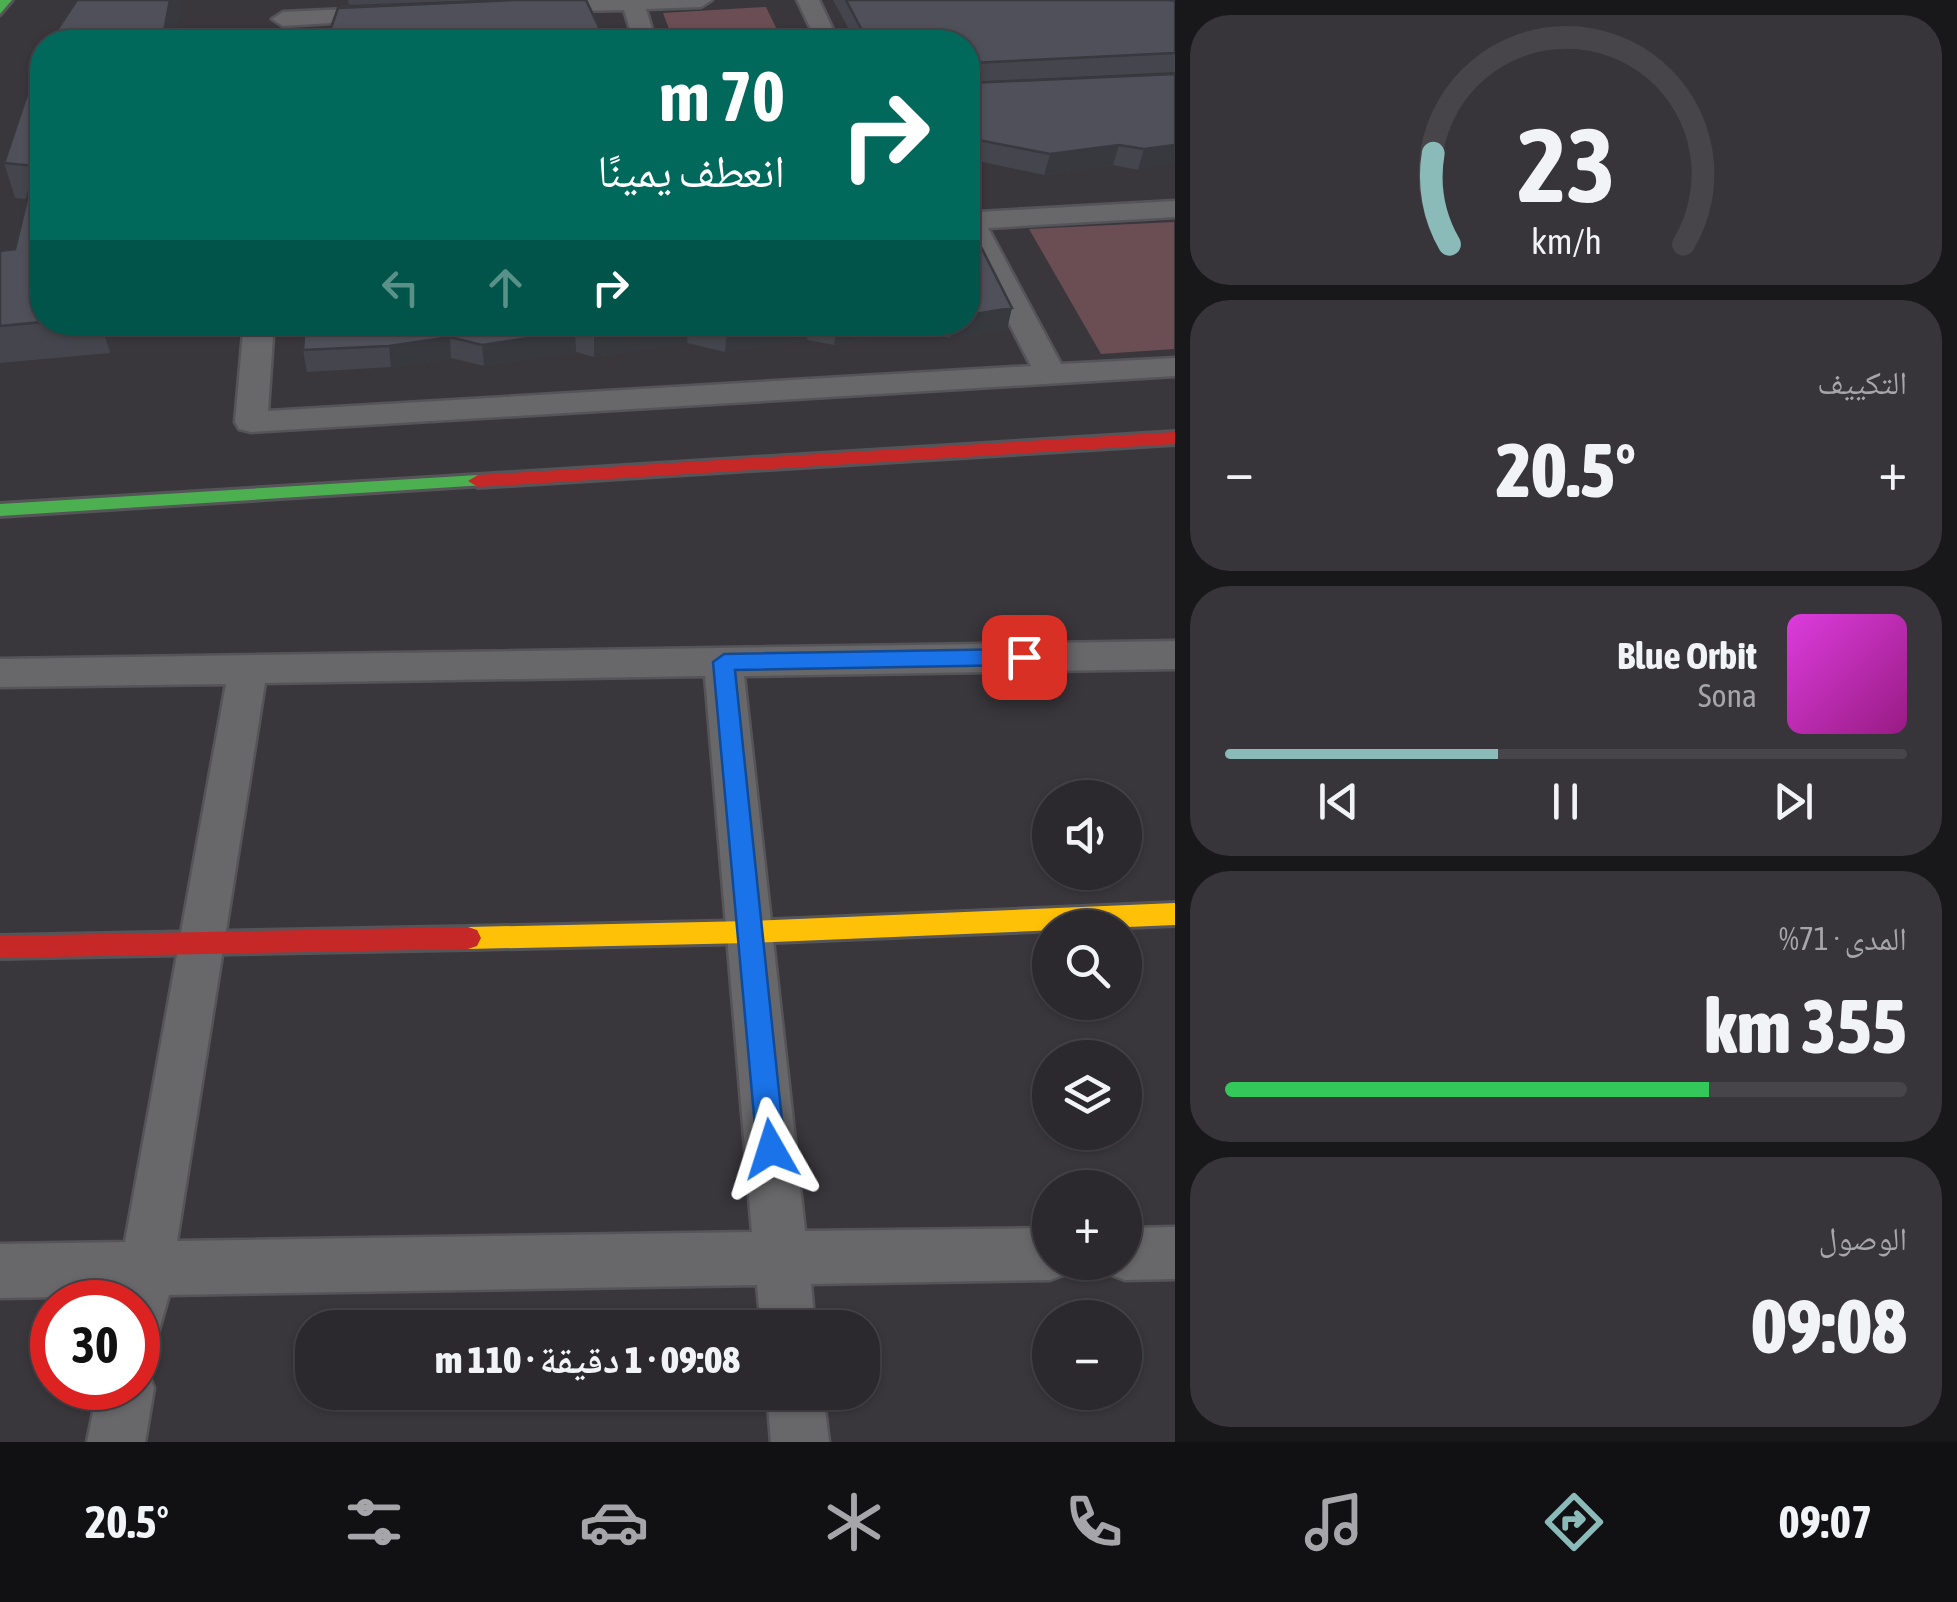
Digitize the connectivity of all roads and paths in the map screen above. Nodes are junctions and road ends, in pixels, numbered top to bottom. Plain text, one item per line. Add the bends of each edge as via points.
1 (6, 0) edge
2 (701, 0) edge
3 (808, 0) edge
4 (633, 3) junction
5 (516, 8) edge
6 (0, 10) edge
7 (419, 13) edge
8 (282, 20) edge
9 (641, 30) edge
10 (822, 30) edge
11 (1174, 209) edge
12 (980, 219) edge
13 (980, 242) edge
14 (258, 335) edge
15 (1174, 368) edge
16 (1051, 375) junction
17 (1174, 438) edge
18 (0, 510) edge
19 (1174, 654) edge
20 (724, 662) junction
21 (248, 670) junction
22 (0, 673) edge
23 (1174, 914) edge
24 (750, 932) junction
25 (202, 941) junction
26 (0, 947) edge
27 (1032, 1254) edge
28 (1142, 1254) edge
29 (1174, 1254) edge
30 (781, 1257) junction
31 (0, 1271) edge
32 (58, 1280) edge
33 (144, 1280) edge
34 (160, 1292) edge
35 (786, 1310) edge
36 (122, 1410) edge
37 (797, 1410) edge
38 (116, 1442) edge
39 (800, 1442) edge

1 - 6 street
2 - 4 street
3 - 10 street
4 - 5 street
4 - 9 street
7 - 8 street
11 - 12 street
13 - 16 street
14 - 16 street via 251,422
15 - 16 street
17 - 18 street
19 - 20 street
20 - 21 street
20 - 24 street
21 - 22 street
21 - 25 street
23 - 24 street
24 - 25 street
24 - 30 street
25 - 26 street
25 - 33 street
27 - 30 street
28 - 29 street
30 - 34 street
30 - 35 street
31 - 32 street
36 - 38 street
37 - 39 street

